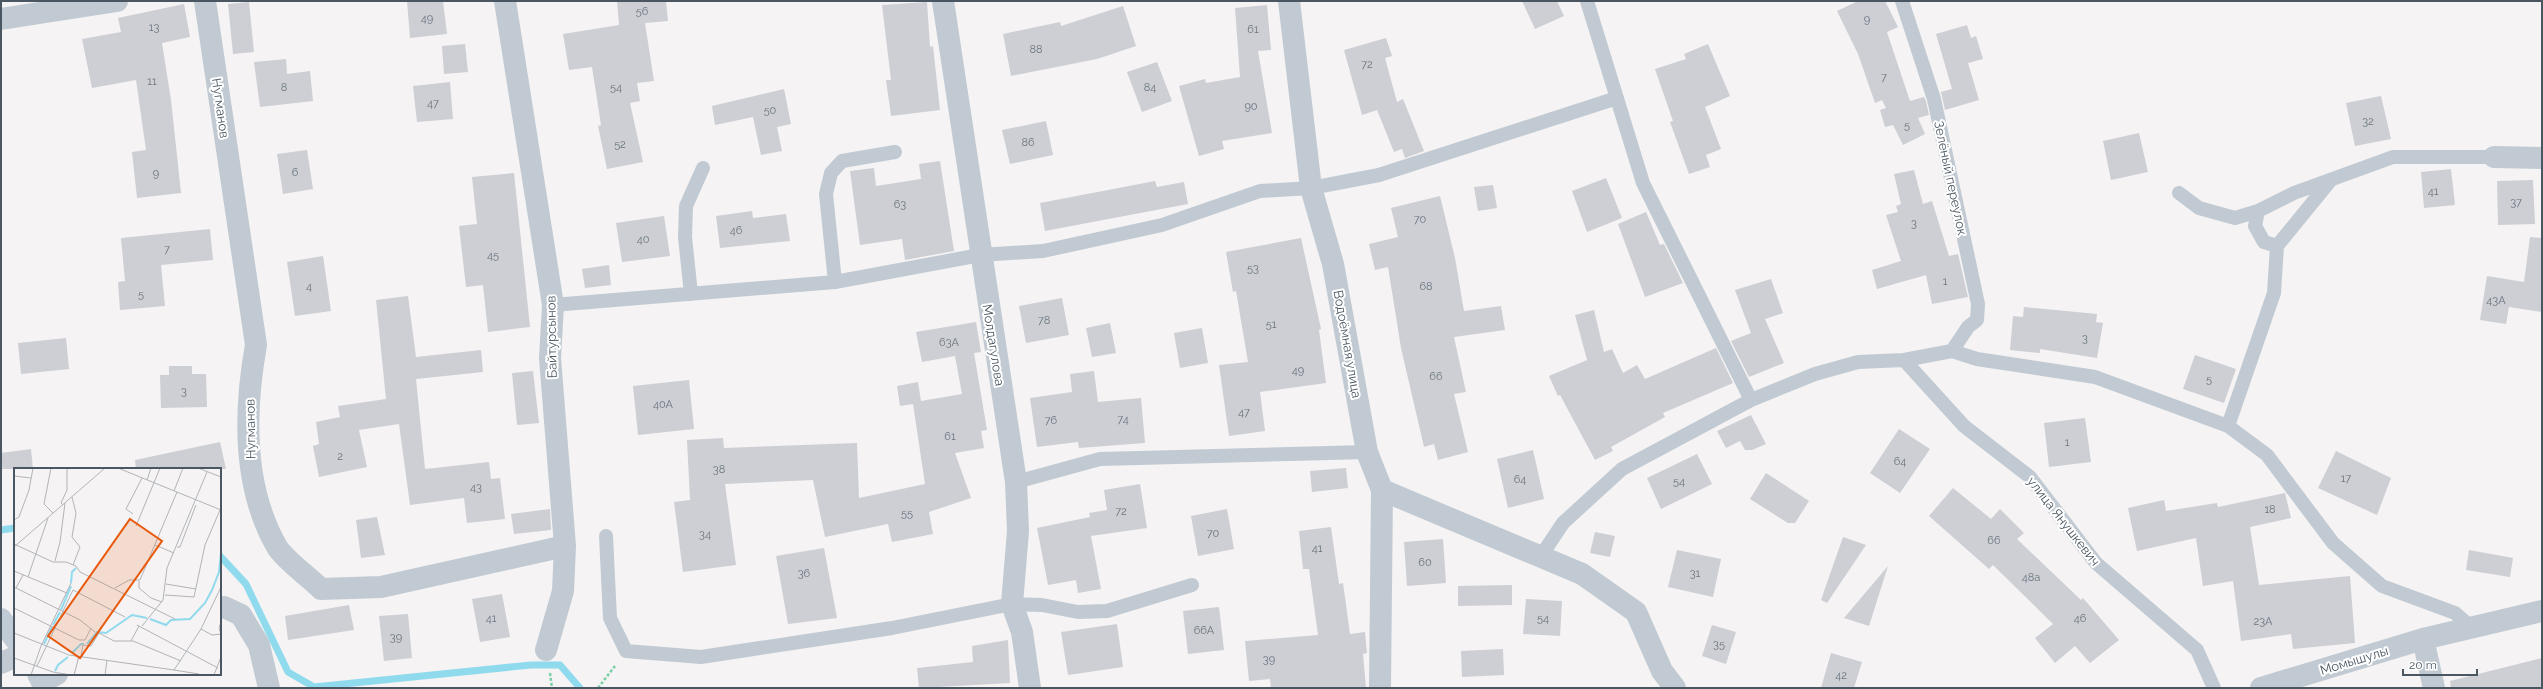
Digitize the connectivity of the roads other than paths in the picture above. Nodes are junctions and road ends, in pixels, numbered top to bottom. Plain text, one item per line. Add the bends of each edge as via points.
1 (118, 1) edge
2 (205, 1) edge
3 (505, 1) edge
4 (943, 1) edge
5 (1289, 1) edge
6 (1587, 1) edge
7 (1902, 1) edge
8 (1, 19) edge
9 (1617, 98) junction
10 (895, 152) dead end
11 (2494, 157) joint
12 (2542, 158) edge
13 (703, 168) dead end
14 (2331, 180) junction
15 (1311, 188) junction
16 (2180, 193) dead end
17 (2258, 211) junction
18 (2277, 246) junction
19 (980, 255) junction
20 (835, 282) junction
21 (691, 294) junction
22 (553, 305) junction
23 (1952, 351) junction
24 (1904, 360) junction
25 (1751, 400) junction
26 (2228, 426) junction
27 (1367, 452) junction
28 (1016, 482) junction
29 (1382, 490) junction
30 (606, 536) dead end
31 (565, 546) junction
32 (1540, 556) junction
33 (1192, 585) dead end
34 (1012, 604) junction
35 (221, 608) edge
36 (2542, 611) edge
37 (1, 619) edge
38 (2470, 627) junction
39 (14, 638) edge
40 (2423, 639) junction
41 (546, 650) dead end
42 (14, 657) edge
43 (1, 663) edge
44 (269, 688) edge
45 (1030, 688) edge
46 (1380, 688) edge
47 (1675, 688) edge
48 (2214, 688) edge
49 (2261, 688) edge
50 (2434, 688) edge

1 - 8 street
2 - 31 street, Нугманов via 256,345 249,387 250,460 258,504 278,548 321,589 380,587
3 - 22 street, Байтурсынов
4 - 19 street, Молдагулова
5 - 15 street, Водоёмная улица
6 - 9 lane
7 - 23 lane, Зелёный переулок via 1934,99 1978,304 1976,320 1968,327
9 - 15 lane via 1379,175
9 - 25 lane via 1643,182
10 - 20 lane via 842,161 831,173 826,194
11 - 12 street
11 - 14 lane via 2393,157
13 - 21 lane via 686,206 685,237
14 - 17 lane via 2294,193
14 - 18 lane
15 - 19 lane via 1260,191 1162,225 1042,252
15 - 27 street, Водоёмная улица via 1333,264
16 - 17 lane via 2199,208 2235,218
17 - 18 lane via 2255,226 2264,242
18 - 26 lane via 2274,293
19 - 20 lane
19 - 28 street, Молдагулова
20 - 21 lane
21 - 22 lane
22 - 31 street, Байтурсынов via 550,358
23 - 24 lane
23 - 26 lane via 1977,359 2095,377
24 - 25 lane via 1858,362 1815,374
24 - 48 lane, улица Янушкевич via 1964,426 2030,477 2096,563 2197,650
25 - 32 lane via 1622,469 1562,523
26 - 38 lane via 2267,455 2333,544 2382,586 2455,613
27 - 28 lane via 1100,459
27 - 29 street, Водоёмная улица
28 - 34 street, Молдагулова via 1018,531
29 - 32 street
29 - 46 street, Водоёмная улица
30 - 34 lane via 610,618 626,651 701,657 892,628
31 - 41 street, Байтурсынов via 563,591
32 - 47 street via 1582,574 1636,612 1662,671
33 - 34 lane via 1107,611 1078,612 1042,605
34 - 45 street, Молдагулова via 1022,632
35 - 44 street via 241,615 259,645
36 - 38 street, Момышулы
37 - 39 main road
38 - 40 street, Момышулы
40 - 49 street, Момышулы
40 - 50 street
42 - 43 street

